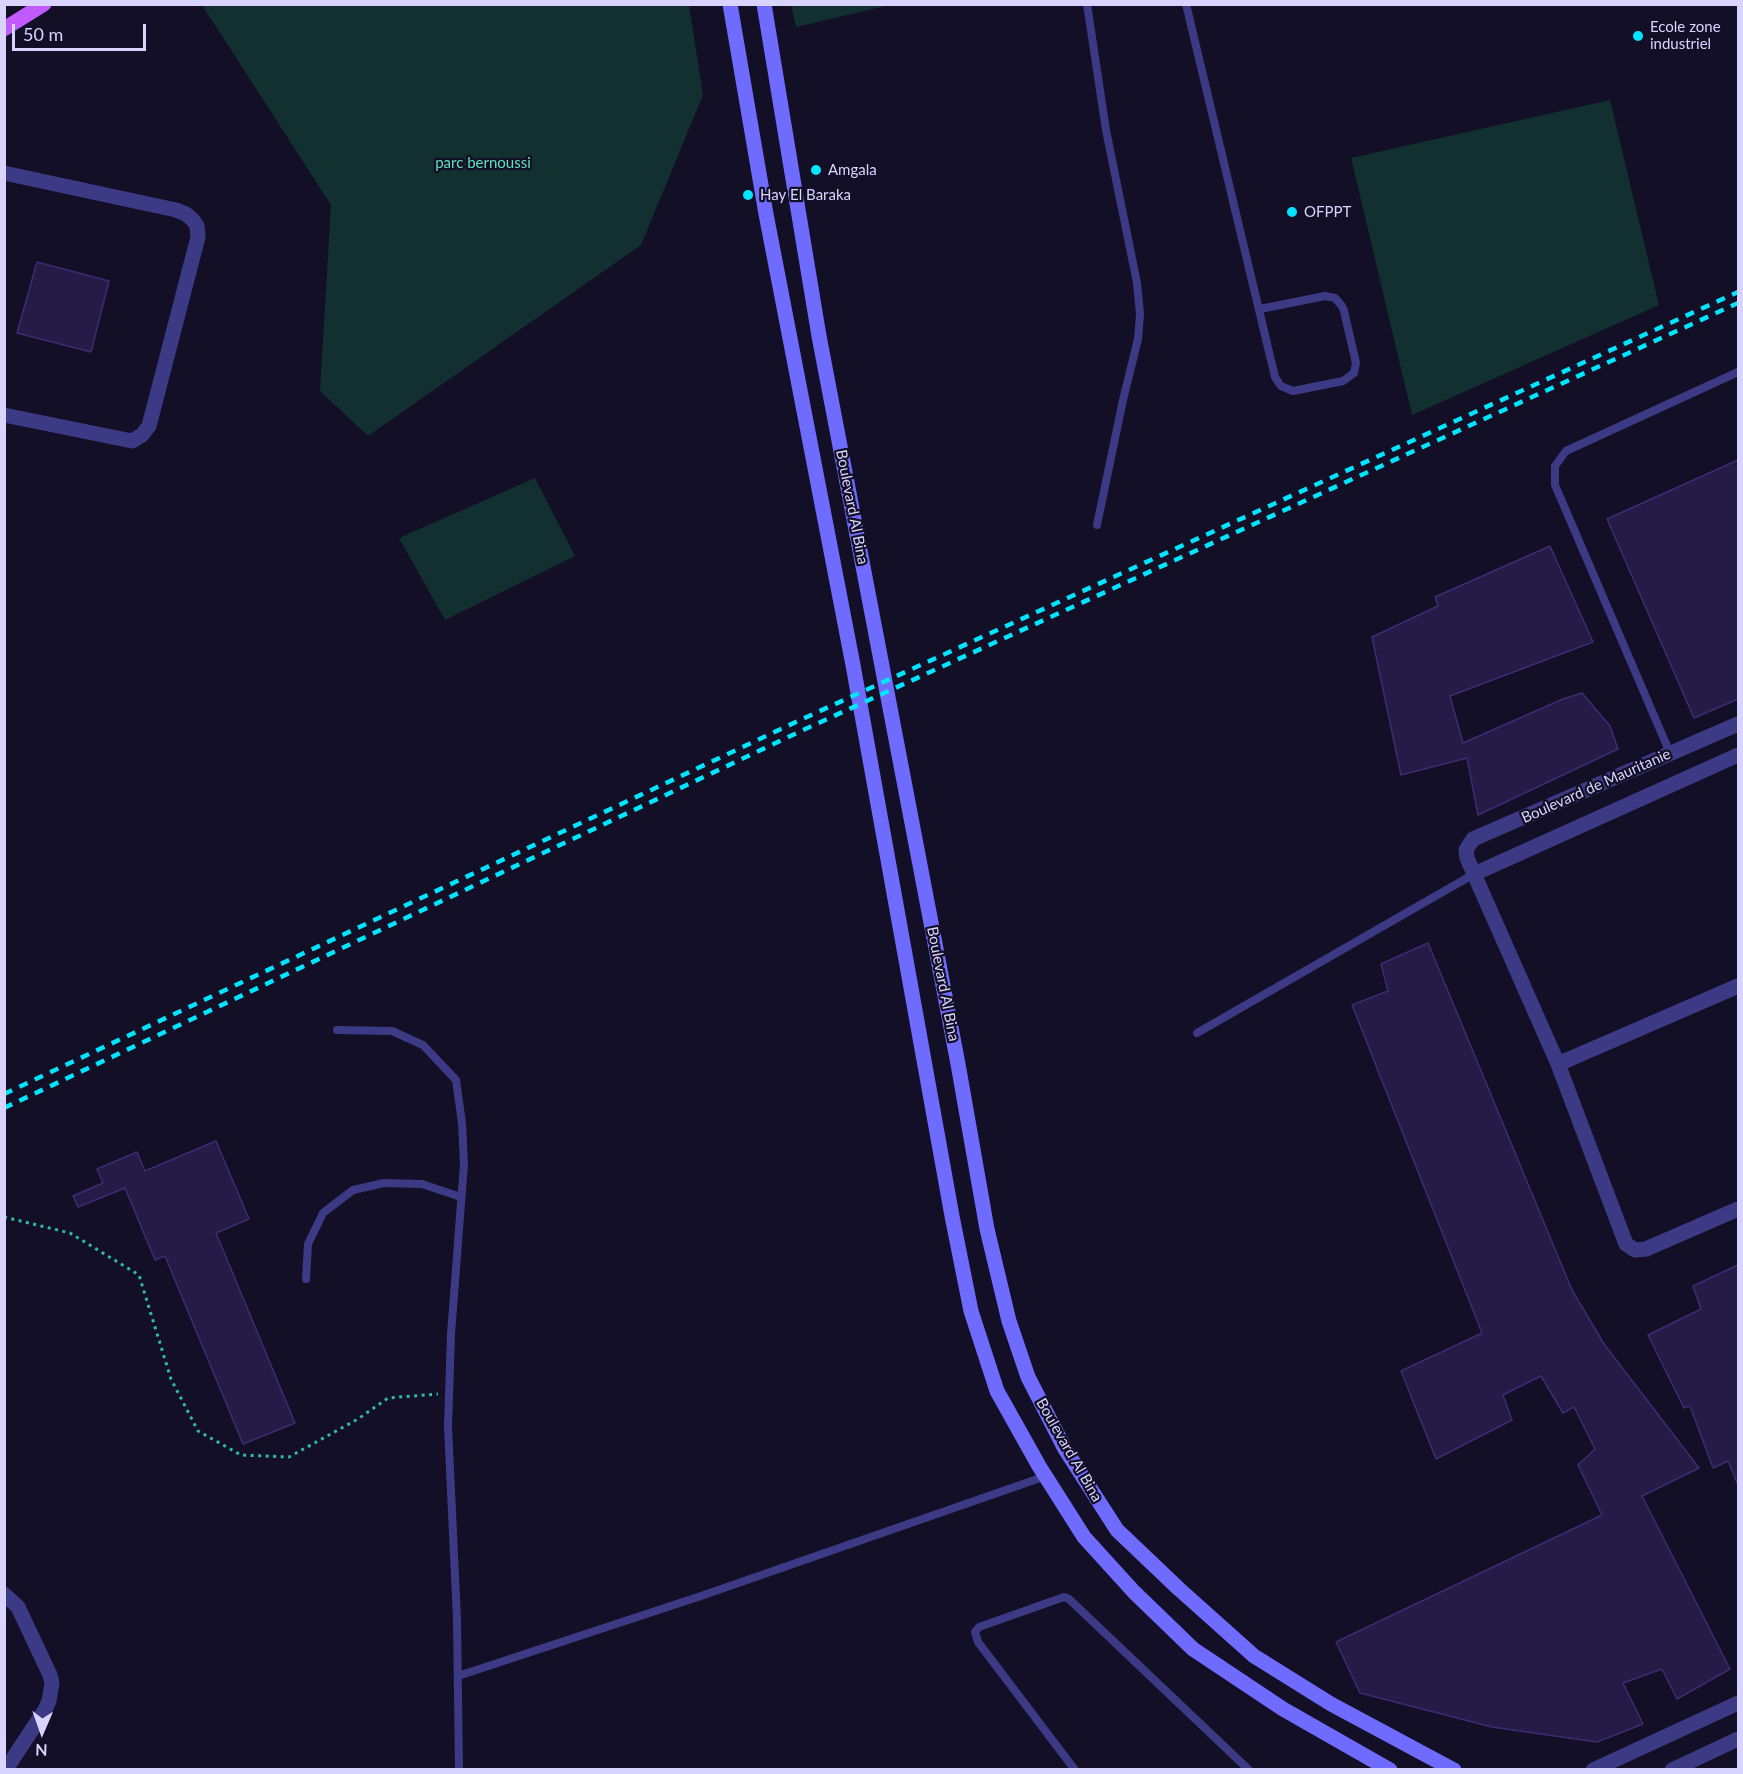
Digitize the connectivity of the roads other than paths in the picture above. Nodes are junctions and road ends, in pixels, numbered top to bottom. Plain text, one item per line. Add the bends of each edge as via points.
1 (44, 4) edge
2 (730, 4) edge
3 (764, 4) edge
4 (1087, 4) edge
5 (1186, 4) edge
6 (4, 29) edge
7 (4, 173) edge
8 (1260, 309) junction
9 (1738, 372) edge
10 (4, 415) edge
11 (1097, 525) dead end
12 (1738, 724) edge
13 (1670, 753) junction
14 (1738, 755) edge
15 (1474, 874) junction
16 (1738, 986) edge
17 (337, 1030) dead end
18 (1197, 1033) dead end
19 (1557, 1064) junction
20 (461, 1197) junction
21 (1738, 1209) edge
22 (306, 1279) dead end
23 (1046, 1476) junction
24 (4, 1593) edge
25 (458, 1676) junction
26 (1738, 1703) edge
27 (1738, 1739) edge
28 (8, 1764) edge
29 (459, 1770) edge
30 (1075, 1770) edge
31 (1249, 1770) edge
32 (1390, 1770) edge
33 (1454, 1770) edge
34 (1593, 1770) edge
35 (1672, 1770) edge

1 - 6 main road
2 - 23 main road, Boulevard Al Bina via 971,1311 997,1391
3 - 33 main road, Boulevard Al Bina via 819,336 987,1228 1009,1321 1028,1377 1065,1449 1117,1530 1179,1589 1254,1656 1331,1704
4 - 11 lane via 1140,314 1138,339
5 - 8 lane
7 - 10 street via 176,210 193,220 198,237 149,426 142,435 132,441
8 - 8 lane via 1275,377 1281,386 1299,391 1343,381 1354,373 1356,363 1344,311 1335,298 1325,296
9 - 13 lane via 1566,451 1555,466 1555,485
12 - 13 street, Boulevard de Mauritanie
13 - 15 street, Boulevard de Mauritanie via 1473,839 1466,850
14 - 15 street, Boulevard de Mauritanie
15 - 18 lane
15 - 19 street
16 - 19 street
17 - 20 lane via 392,1031 423,1045 456,1080 464,1164
19 - 21 street via 1626,1244 1635,1250 1646,1249
20 - 22 lane via 422,1184 384,1183 352,1190 322,1213 308,1244
20 - 25 lane via 448,1427
23 - 25 lane
23 - 32 main road, Boulevard Al Bina via 1084,1537 1193,1649 1282,1709
24 - 28 street via 18,1607 52,1683 45,1710
25 - 29 lane
26 - 34 street
27 - 35 street
30 - 31 lane via 978,1642 975,1632 979,1626 1064,1597

